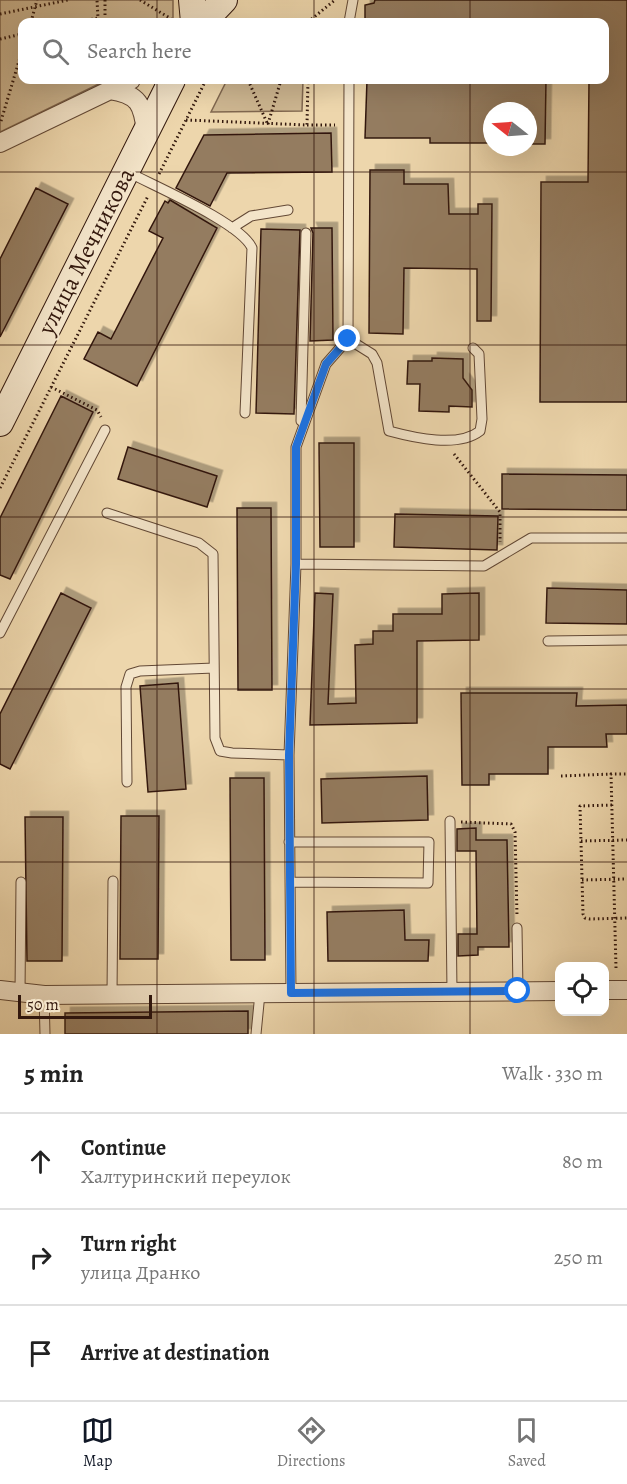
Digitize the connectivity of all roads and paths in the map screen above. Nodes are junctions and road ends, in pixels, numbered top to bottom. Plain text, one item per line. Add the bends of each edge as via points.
1 (38, 0) edge
2 (68, 0) edge
3 (97, 0) edge
4 (140, 0) edge
5 (192, 0) edge
6 (224, 0) edge
7 (335, 0) edge
8 (353, 0) edge
9 (105, 2) edge
10 (97, 6) junction
11 (36, 7) junction
12 (0, 14) edge
13 (32, 18) edge
14 (98, 18) edge
15 (105, 18) edge
16 (165, 18) edge
17 (194, 18) edge
18 (207, 18) edge
19 (312, 18) edge
20 (350, 18) edge
21 (18, 35) edge
22 (0, 39) edge
23 (18, 64) edge
24 (123, 84) edge
25 (170, 84) edge
26 (204, 84) edge
27 (250, 84) edge
28 (279, 84) edge
29 (308, 84) edge
30 (349, 84) edge
31 (110, 90) junction
32 (186, 120) junction
33 (1, 121) edge
34 (268, 125) junction
35 (307, 125) junction
36 (349, 125) junction
37 (146, 132) junction
38 (0, 143) edge
39 (126, 171) junction
40 (153, 185) junction
41 (288, 210) dead end
42 (232, 228) junction
43 (306, 233) dead end
44 (348, 339) junction
45 (473, 348) dead end
46 (51, 387) junction
47 (245, 413) dead end
48 (0, 423) edge
49 (301, 429) junction
50 (105, 430) joint
51 (443, 440) junction
52 (0, 488) edge
53 (106, 513) dead end
54 (627, 538) edge
55 (499, 556) junction
56 (296, 564) junction
57 (0, 633) edge
58 (627, 640) edge
59 (548, 641) dead end
60 (214, 668) junction
61 (289, 755) junction
62 (611, 774) junction
63 (627, 774) edge
64 (561, 776) dead end
65 (126, 782) dead end
66 (612, 805) junction
67 (450, 821) joint
68 (613, 840) junction
69 (627, 840) edge
70 (290, 842) junction
71 (581, 842) junction
72 (627, 879) edge
73 (582, 880) junction
74 (613, 880) junction
75 (113, 881) dead end
76 (21, 882) dead end
77 (290, 882) junction
78 (614, 918) junction
79 (627, 918) edge
80 (517, 927) joint
81 (616, 968) dead end
82 (0, 990) edge
83 (609, 990) edge
84 (627, 990) edge
85 (518, 991) junction
86 (555, 991) edge
87 (452, 992) junction
88 (20, 993) junction
89 (260, 993) junction
90 (291, 993) junction
91 (112, 994) junction
92 (44, 995) junction
93 (45, 1034) edge
94 (256, 1034) edge

1 - 11 path
2 - 11 path
3 - 10 path
4 - 16 path
5 - 17 main road
6 - 18 main road
7 - 19 path
8 - 20 lane
9 - 10 path
9 - 15 path
10 - 14 path
11 - 12 path
11 - 13 path
21 - 22 path
23 - 33 path
24 - 31 street
25 - 37 main road, улица Мечникова
26 - 32 path
27 - 34 path
28 - 34 path
29 - 35 path
30 - 36 lane
31 - 37 street via 137,100 144,112
31 - 38 street
32 - 34 path
32 - 40 path
34 - 35 path
35 - 36 path
36 - 44 lane
37 - 39 main road, улица Мечникова
39 - 40 lane
39 - 48 main road, улица Мечникова
40 - 42 lane
40 - 46 path
41 - 42 lane via 250,216
42 - 47 lane via 248,238 252,248
43 - 49 lane
44 - 49 lane via 326,364
44 - 51 lane via 372,354 377,363 389,431
45 - 51 lane via 479,354 480,431 473,437
46 - 50 path via 97,410
46 - 52 path
49 - 56 lane via 296,447
50 - 57 lane
51 - 55 path via 500,512
53 - 60 lane via 199,543 213,554
54 - 55 lane via 531,538
55 - 56 lane via 484,566
56 - 61 lane
58 - 59 lane
60 - 61 lane via 215,738 220,751
60 - 65 lane via 130,674 126,687
61 - 70 lane
62 - 63 path
62 - 64 path
62 - 66 path
66 - 68 path
66 - 71 path via 580,806
67 - 80 path via 511,824 515,832
67 - 87 lane
68 - 69 path
68 - 71 path
68 - 74 path
70 - 77 lane
70 - 77 lane via 429,842 428,883
71 - 73 path
72 - 74 path
73 - 74 path
73 - 78 path via 585,918
74 - 78 path
75 - 91 lane
76 - 88 lane
77 - 90 lane
78 - 79 path
78 - 81 path
80 - 85 lane
82 - 88 street
83 - 84 street
85 - 86 street
85 - 87 street
87 - 90 street
88 - 92 street
89 - 90 street
89 - 91 street
89 - 94 lane
91 - 92 street
92 - 93 lane

